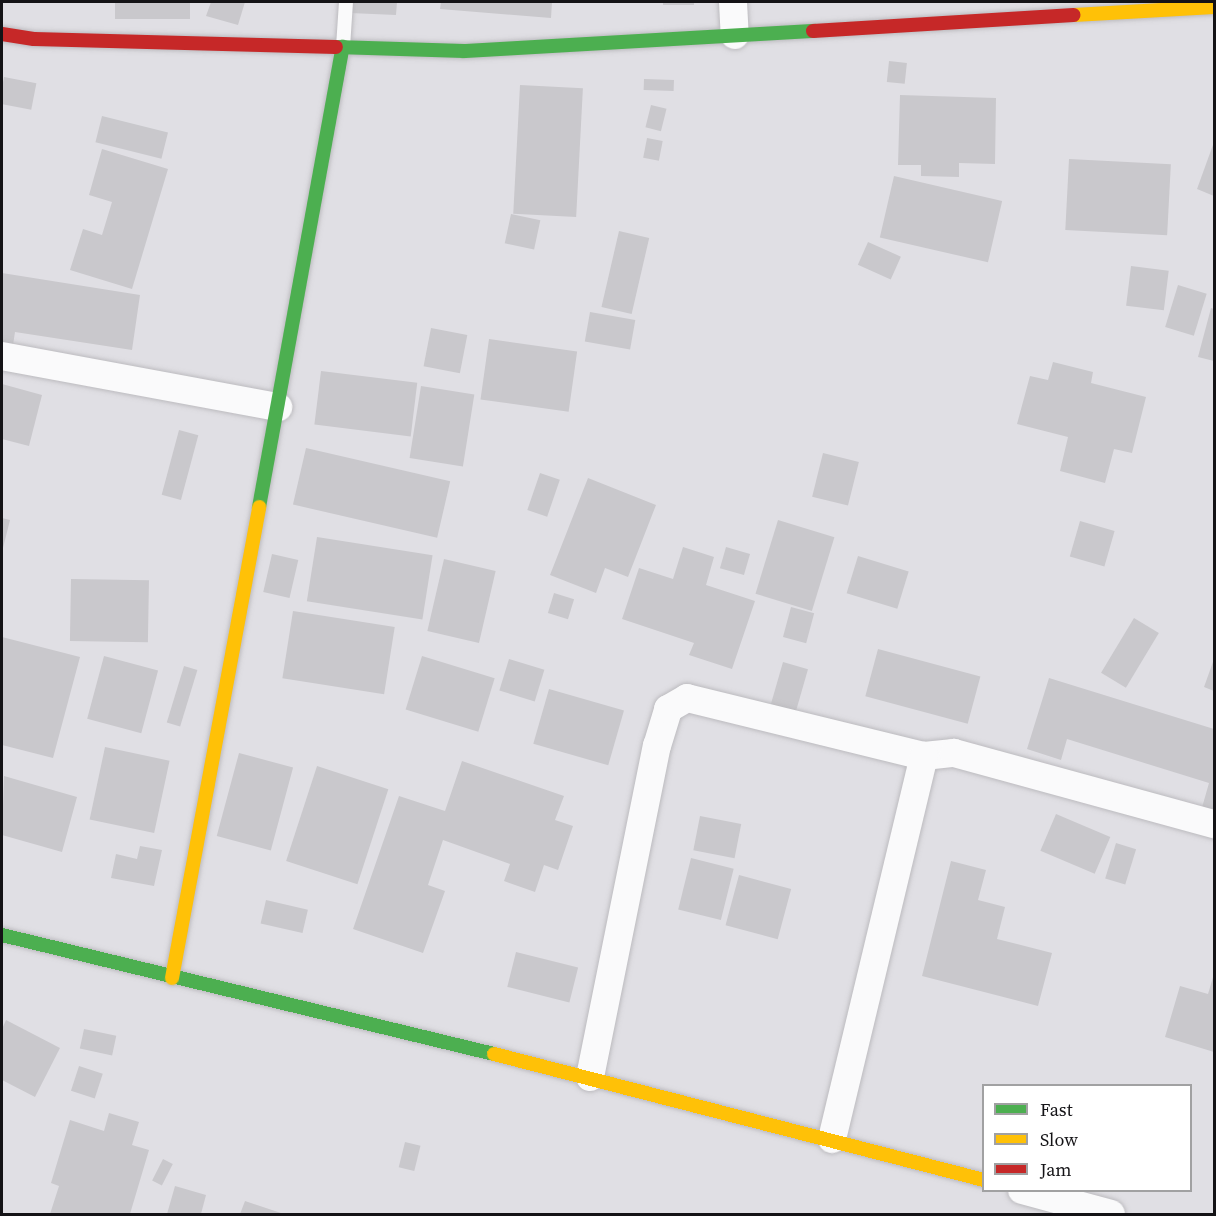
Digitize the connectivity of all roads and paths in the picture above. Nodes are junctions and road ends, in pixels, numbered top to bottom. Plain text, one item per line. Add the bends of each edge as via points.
1 (346, 2) edge
2 (733, 2) edge
3 (1199, 6) edge
4 (735, 35) junction
5 (3, 39) edge
6 (343, 47) junction
7 (2, 356) edge
8 (278, 407) junction
9 (924, 756) junction
10 (1215, 824) edge
11 (2, 935) edge
12 (172, 978) junction
13 (590, 1077) junction
14 (832, 1139) junction
15 (982, 1179) edge
16 (1026, 1192) edge
17 (1111, 1215) edge

1 - 6 lane
2 - 4 street
3 - 4 street
4 - 6 street via 464,51
5 - 6 street
6 - 8 street
7 - 8 street
8 - 12 street
9 - 10 street via 954,753
9 - 13 street via 687,698 668,709
9 - 14 street
11 - 12 street
12 - 13 street
13 - 14 street
14 - 15 street
16 - 17 street

